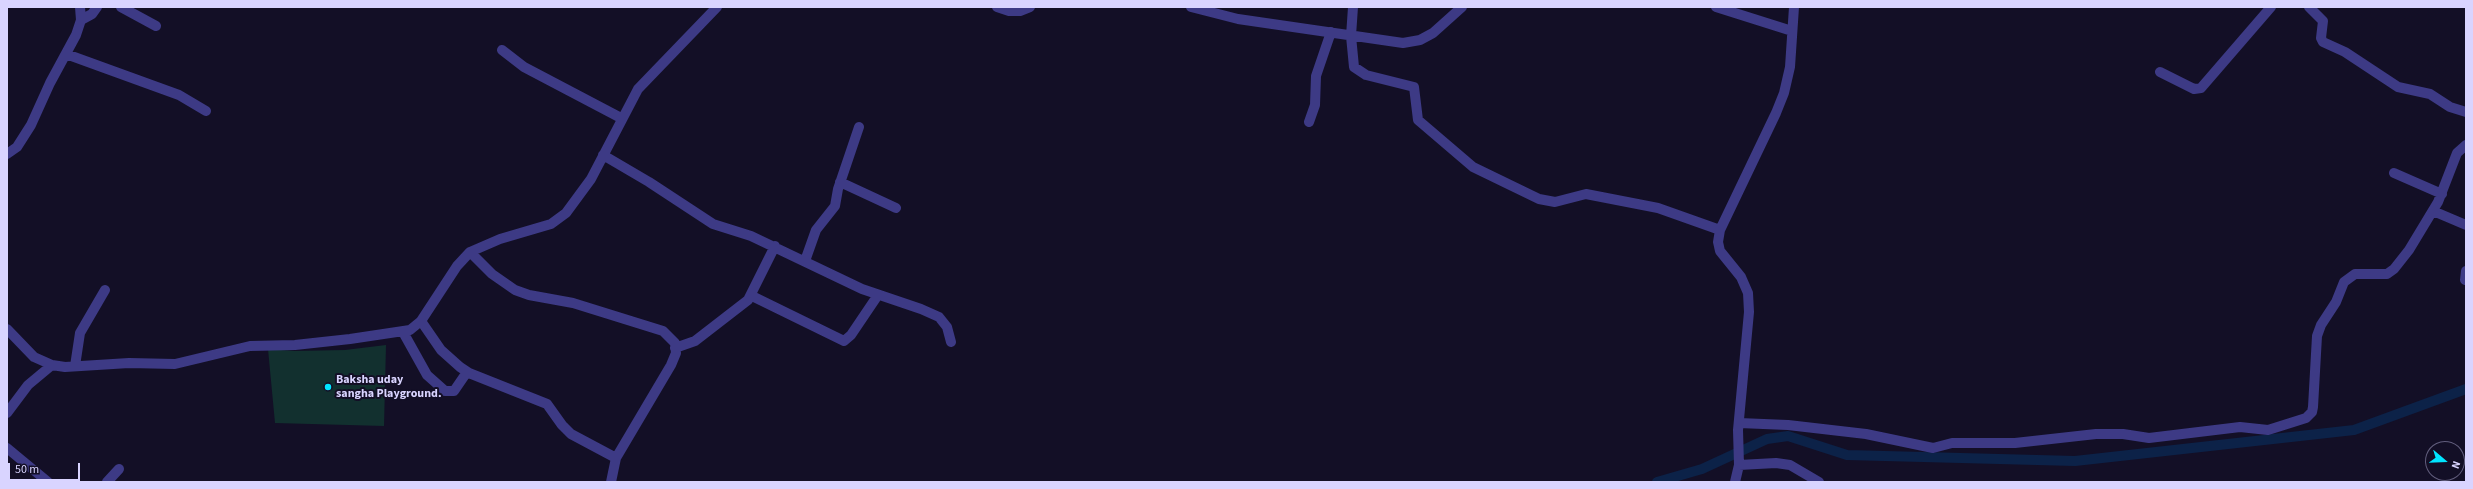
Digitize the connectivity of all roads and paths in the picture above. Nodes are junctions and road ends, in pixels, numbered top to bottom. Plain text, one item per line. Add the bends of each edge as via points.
1 (80, 7) edge
2 (97, 7) edge
3 (121, 7) edge
4 (717, 7) edge
5 (997, 7) edge
6 (1030, 7) edge
7 (1191, 7) edge
8 (1353, 7) edge
9 (1462, 7) edge
10 (1716, 7) edge
11 (1794, 7) edge
12 (2271, 7) edge
13 (2309, 7) edge
14 (81, 20) junction
15 (156, 26) dead end
16 (1792, 31) junction
17 (1330, 32) junction
18 (1351, 36) junction
19 (502, 50) dead end
20 (66, 54) junction
21 (2160, 72) dead end
22 (206, 111) dead end
23 (2466, 112) edge
24 (621, 118) junction
25 (1309, 122) dead end
26 (859, 127) dead end
27 (2466, 145) edge
28 (7, 154) edge
29 (603, 155) junction
30 (2394, 173) dead end
31 (840, 182) junction
32 (2442, 194) junction
33 (896, 208) dead end
34 (2433, 211) junction
35 (2466, 225) edge
36 (1720, 230) junction
37 (775, 246) junction
38 (470, 252) junction
39 (805, 261) junction
40 (105, 290) dead end
41 (878, 295) junction
42 (752, 296) junction
43 (421, 321) junction
44 (7, 329) edge
45 (403, 332) junction
46 (951, 342) dead end
47 (675, 348) junction
48 (52, 365) junction
49 (75, 366) junction
50 (467, 372) junction
51 (7, 413) edge
52 (1738, 426) junction
53 (7, 448) edge
54 (616, 458) junction
55 (1739, 460) junction
56 (118, 469) dead end
57 (48, 482) edge
58 (107, 482) edge
59 (610, 482) edge
60 (1735, 482) edge
61 (1819, 482) edge

1 - 14 street
2 - 14 street via 92,14
3 - 15 street
4 - 24 street via 641,85
5 - 6 street via 1014,11
7 - 17 street via 1238,19
8 - 18 street
9 - 18 street via 1440,28 1412,42
10 - 16 street
11 - 16 street
12 - 21 street via 2201,88 2194,88
13 - 23 street via 2323,21 2323,42 2345,52 2398,87 2430,94 2450,107
14 - 20 street
16 - 36 street via 1790,67 1784,93
17 - 18 street
17 - 25 street via 1316,76 1315,104
18 - 36 street via 1354,67 1366,75 1414,87 1418,120 1473,167 1539,199 1555,202 1586,194 1658,208
19 - 24 street via 524,67
20 - 22 street via 179,95
20 - 28 street via 31,125 17,147
24 - 29 street
26 - 31 street
27 - 32 street via 2457,153
29 - 37 street via 712,224
29 - 38 street via 584,191 566,213 551,224 500,239
30 - 32 street
31 - 33 street
31 - 39 street via 835,206 816,230
32 - 34 street
34 - 35 street
34 - 52 street via 2409,250 2390,273 2354,274 2346,279 2336,302 2320,325 2317,336 2312,412 2306,418 2272,429 2245,426 2149,438 2123,434 2096,434 2015,443 1952,443 1933,448 1866,434 1788,425
36 - 52 street via 1720,251 1741,277 1748,293 1749,312
37 - 39 street
37 - 42 street
38 - 43 street via 457,266
38 - 47 street via 492,274 515,290 573,303 663,331 672,340
39 - 41 street
40 - 49 street via 80,333
41 - 42 street via 852,336 844,341
41 - 46 street via 939,317 947,327
42 - 47 street via 699,338
43 - 45 street
43 - 50 street via 441,350
44 - 48 street via 34,357
45 - 49 street via 295,345 250,346 175,364
45 - 50 street via 427,375 445,391 454,391
47 - 54 street via 676,353 657,393
48 - 49 street
48 - 51 street via 28,385
50 - 54 street via 547,404 571,434
52 - 55 street
53 - 57 street
54 - 59 street
55 - 60 street
55 - 61 street via 1790,465
56 - 58 street

